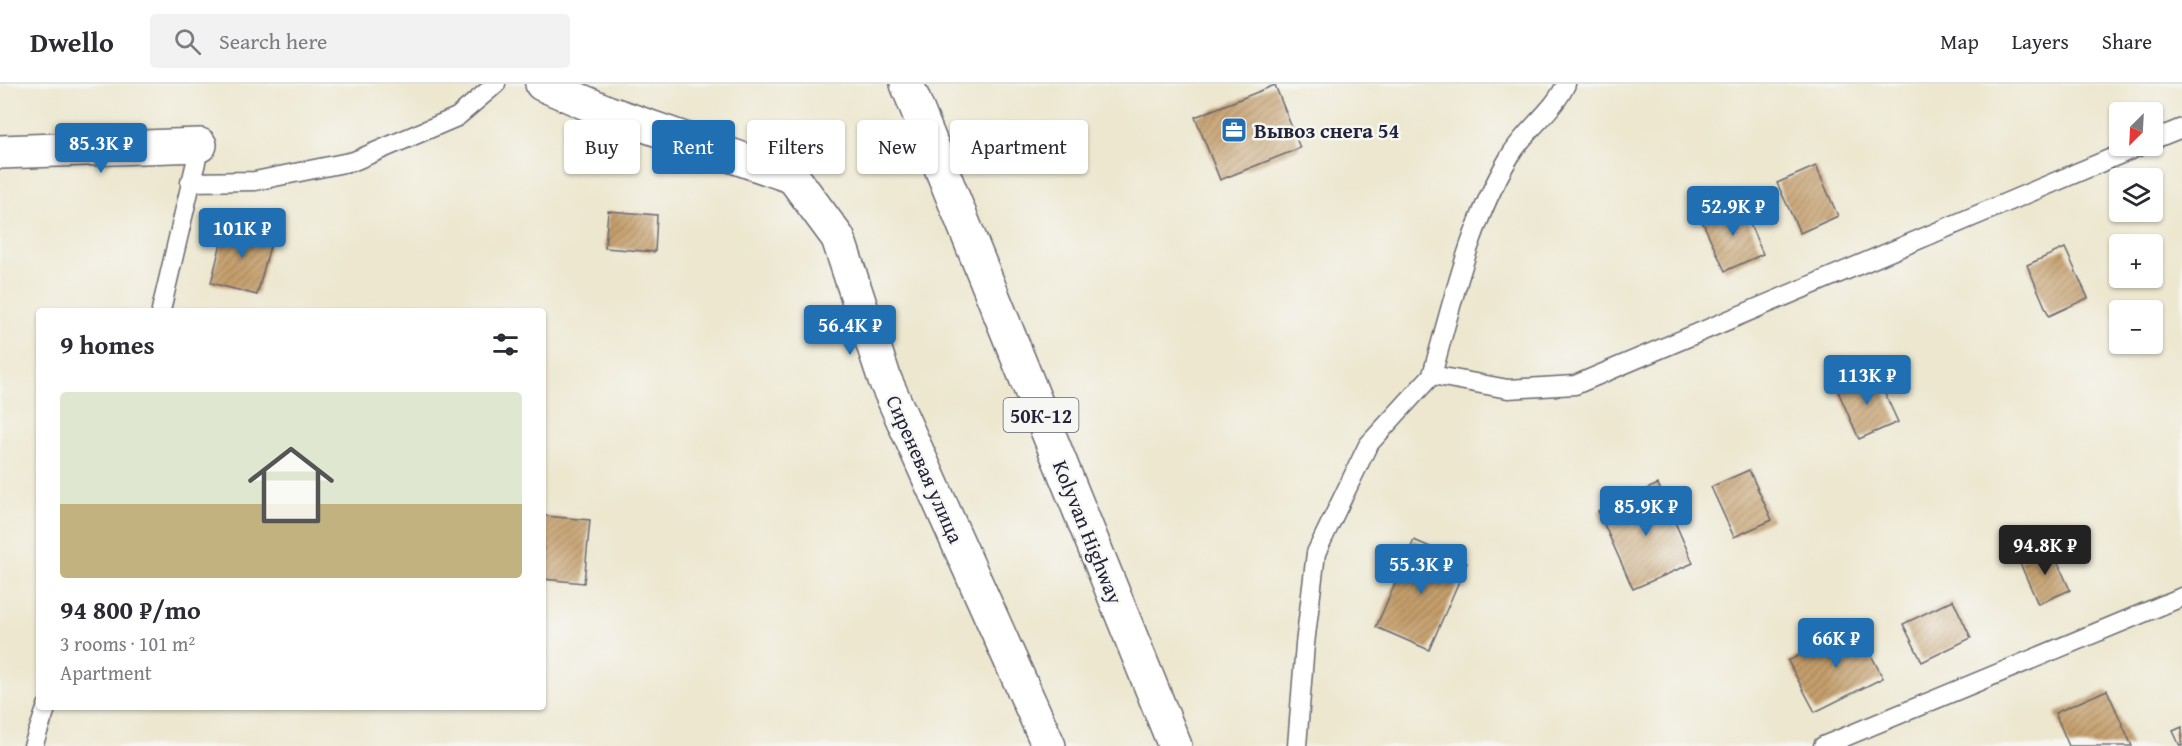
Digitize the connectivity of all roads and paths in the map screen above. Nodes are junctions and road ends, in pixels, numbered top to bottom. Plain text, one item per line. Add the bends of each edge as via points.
1 (496, 84) edge
2 (542, 84) edge
3 (907, 84) edge
4 (1566, 84) edge
5 (2182, 128) edge
6 (2163, 136) edge
7 (200, 145) joint
8 (0, 152) edge
9 (2116, 156) edge
10 (190, 182) junction
11 (161, 308) edge
12 (1432, 375) junction
13 (2182, 597) edge
14 (45, 710) edge
15 (33, 746) edge
16 (1049, 746) edge
17 (1175, 746) edge
18 (1297, 746) edge
19 (1823, 746) edge

1 - 10 lane via 457,117 354,161 255,181
2 - 16 street, Сиреневая улица via 607,112 793,177 838,238 885,380
3 - 17 street, Kolyvan Highway / 50К-12
4 - 12 lane via 1511,154 1483,209 1460,272
5 - 6 lane
7 - 8 street
7 - 10 lane
9 - 12 lane via 1575,385 1508,389
10 - 11 lane
12 - 18 lane via 1368,446 1316,553
13 - 19 lane
14 - 15 lane

